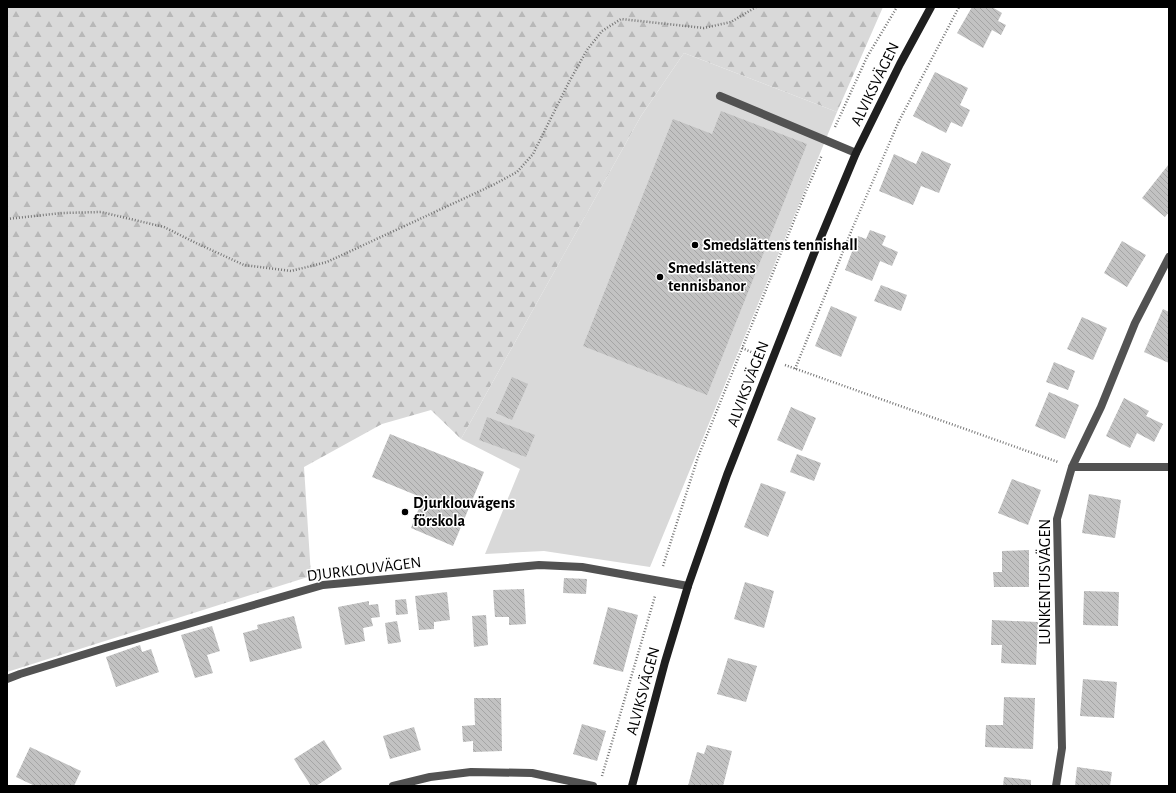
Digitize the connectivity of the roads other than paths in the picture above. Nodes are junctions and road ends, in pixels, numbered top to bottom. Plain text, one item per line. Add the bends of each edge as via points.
1 (931, 7) edge
2 (720, 96) dead end
3 (856, 154) junction
4 (1169, 257) edge
5 (1072, 467) junction
6 (1169, 468) edge
7 (688, 586) junction
8 (7, 679) edge
9 (393, 786) edge
10 (593, 786) edge
11 (632, 786) edge
12 (1056, 786) edge

1 - 3 street, ALVIKSVÄGEN
2 - 3 street
3 - 7 street, ALVIKSVÄGEN via 727,475
4 - 5 street, LUNKENTUSVÄGEN via 1135,323 1101,407
5 - 6 street
5 - 12 street, LUNKENTUSVÄGEN via 1057,519 1062,748
7 - 8 street, DJURKLOUVÄGEN via 582,567 539,565 323,585 104,648
7 - 11 street, ALVIKSVÄGEN
9 - 10 street via 430,777 471,772 532,773

